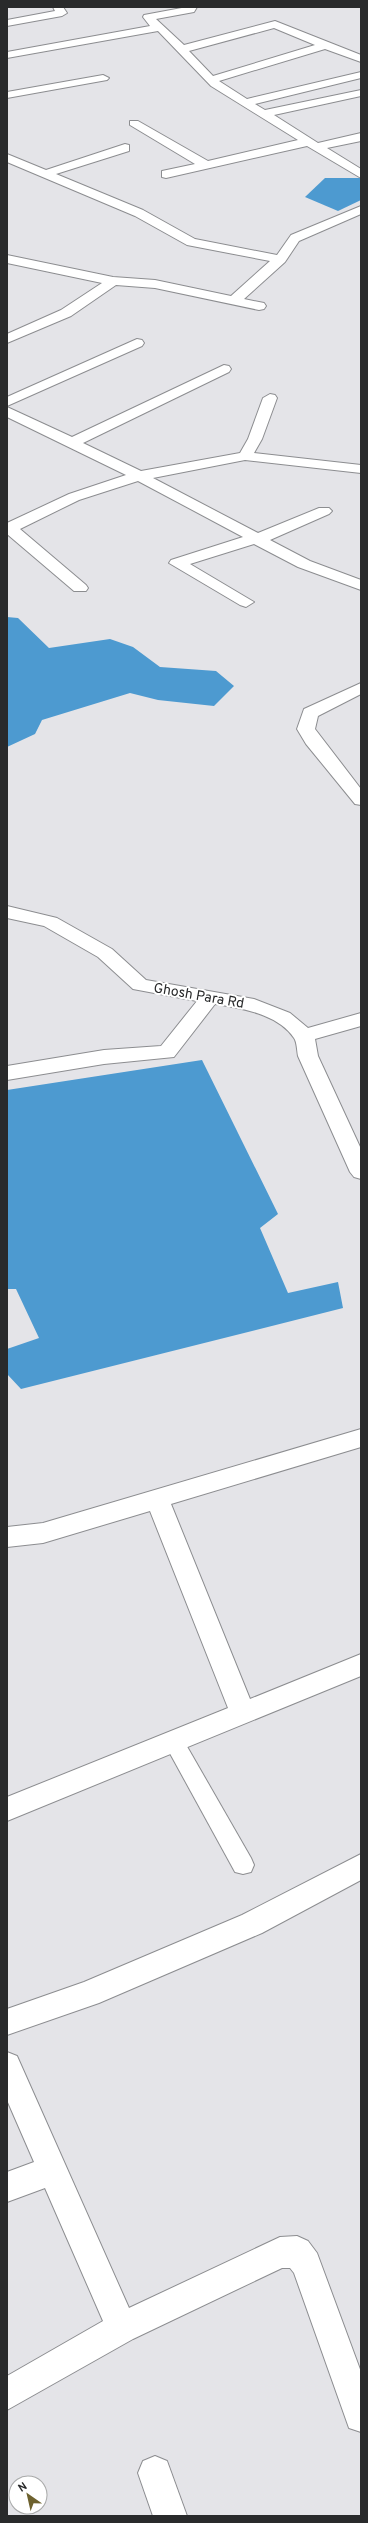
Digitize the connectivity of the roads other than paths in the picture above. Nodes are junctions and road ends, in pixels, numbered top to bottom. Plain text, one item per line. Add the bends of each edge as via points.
1 (58, 7) edge
2 (192, 7) edge
3 (7, 23) edge
4 (160, 27) junction
5 (325, 45) junction
6 (183, 49) junction
7 (7, 55) edge
8 (361, 59) edge
9 (361, 75) edge
10 (103, 78) dead end
11 (212, 80) junction
12 (361, 93) edge
13 (7, 95) edge
14 (245, 103) junction
15 (262, 114) junction
16 (134, 123) dead end
17 (361, 137) edge
18 (311, 144) junction
19 (125, 148) dead end
20 (7, 158) edge
21 (206, 165) junction
22 (26, 166) junction
23 (7, 172) edge
24 (45, 174) junction
25 (166, 174) dead end
26 (361, 174) edge
27 (361, 210) edge
28 (7, 259) edge
29 (280, 259) junction
30 (113, 281) junction
31 (234, 300) junction
32 (259, 306) dead end
33 (7, 339) edge
34 (137, 343) dead end
35 (224, 369) dead end
36 (270, 398) dead end
37 (7, 402) edge
38 (7, 411) edge
39 (72, 443) junction
40 (245, 456) junction
41 (361, 469) edge
42 (139, 476) junction
43 (324, 511) dead end
44 (8, 529) edge
45 (258, 539) junction
46 (361, 585) edge
47 (80, 588) dead end
48 (246, 602) dead end
49 (361, 688) edge
50 (361, 800) edge
51 (7, 912) edge
52 (211, 996) junction
53 (361, 1019) edge
54 (304, 1036) junction
55 (7, 1073) edge
56 (361, 1172) edge
57 (361, 1438) edge
58 (157, 1499) junction
59 (7, 1537) edge
60 (361, 1665) edge
61 (243, 1713) junction
62 (174, 1742) junction
63 (7, 1809) edge
64 (243, 1865) dead end
65 (361, 1866) edge
66 (7, 2022) edge
67 (7, 2066) edge
68 (53, 2170) junction
69 (7, 2187) edge
70 (122, 2328) junction
71 (7, 2394) edge
72 (361, 2416) edge
73 (155, 2473) dead end
74 (170, 2516) edge

1 - 3 street via 62,13
2 - 4 street via 190,10 148,17
4 - 6 street
4 - 7 street
5 - 6 street via 275,24
5 - 8 street
5 - 11 street
6 - 11 street
9 - 14 street
10 - 13 street
11 - 14 street
12 - 15 street
14 - 15 street
15 - 18 street
16 - 21 street
17 - 18 street
18 - 21 street
18 - 26 street
19 - 24 street
20 - 22 street
21 - 25 street
22 - 23 street
22 - 24 street
24 - 29 street via 139,213 191,242
27 - 29 street via 295,238
28 - 30 street
29 - 31 street
30 - 31 street via 154,284
30 - 33 street via 66,313
31 - 32 street
34 - 37 street
35 - 39 street
36 - 40 street via 255,439
38 - 39 street
39 - 42 street
40 - 41 street
40 - 42 street
42 - 44 street via 74,497
42 - 45 street
43 - 45 street
44 - 47 street
45 - 46 street via 304,564
45 - 48 street via 177,563
49 - 50 street via 310,713 306,729
51 - 52 street, Ghosh Para Rd via 50,922 105,953 140,986
52 - 54 street, Ghosh Para Rd via 247,1002 283,1017
52 - 55 street via 167,1052 104,1056
53 - 54 street
54 - 56 street via 308,1056
57 - 58 street
58 - 59 street via 42,1534
58 - 61 street
60 - 61 street
61 - 62 street
62 - 63 street
62 - 64 lane
65 - 66 street via 252,1924 89,1994
67 - 68 street
68 - 69 street
68 - 70 street
70 - 71 street
70 - 72 street via 280,2253 296,2252 306,2264
73 - 74 street

